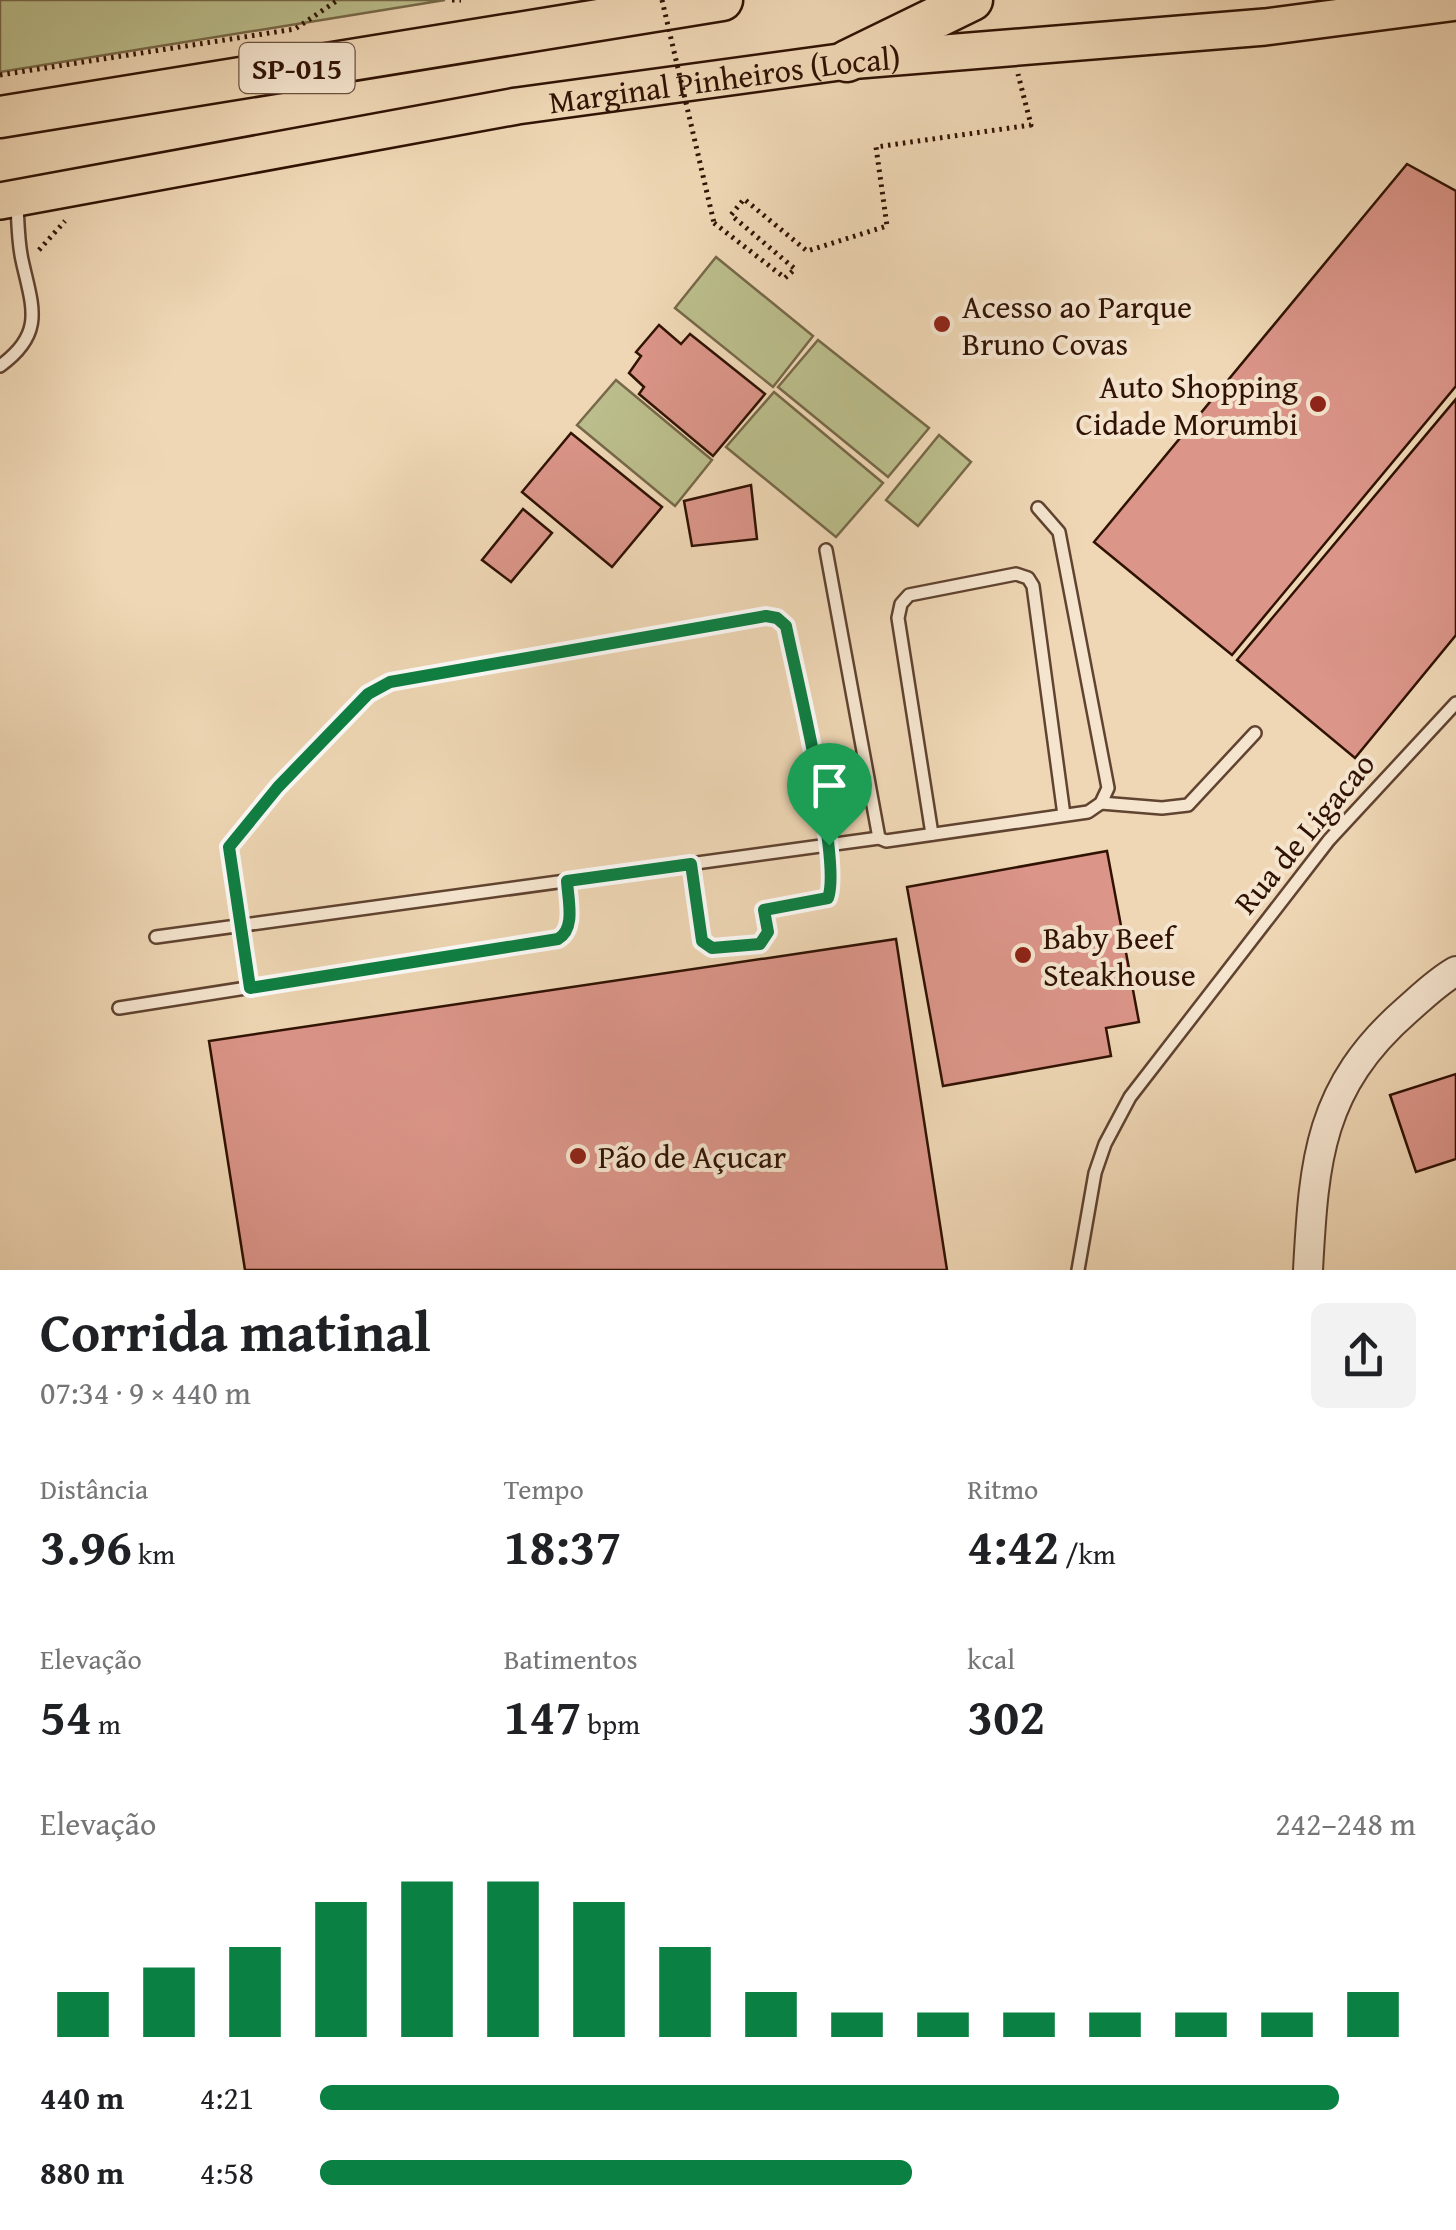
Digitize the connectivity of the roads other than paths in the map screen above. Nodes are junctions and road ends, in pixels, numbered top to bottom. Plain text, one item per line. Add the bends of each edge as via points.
1 (722, 0) edge
2 (972, 0) edge
3 (1456, 2) edge
4 (847, 62) junction
5 (0, 118) edge
6 (8, 199) edge
7 (0, 366) edge
8 (1038, 508) dead end
9 (826, 550) dead end
10 (1456, 703) edge
11 (1255, 733) dead end
12 (1101, 803) junction
13 (1064, 815) junction
14 (932, 834) junction
15 (880, 838) junction
16 (829, 845) junction
17 (691, 864) junction
18 (567, 881) junction
19 (240, 926) junction
20 (156, 937) dead end
21 (1450, 974) edge
22 (250, 988) junction
23 (119, 1008) dead end
24 (1078, 1270) edge
25 (1308, 1270) edge

1 - 5 highway, SP-015
2 - 4 highway
3 - 4 main road, Marginal Pinheiros (Local) via 1265,27
4 - 6 main road, Marginal Pinheiros (Local) via 517,106
6 - 7 lane via 33,297 32,327
8 - 12 lane via 1059,532 1108,788
9 - 15 lane
10 - 24 lane, Rua de Ligacao via 1329,840 1130,1097 1096,1173
11 - 12 lane via 1188,805
12 - 13 lane
13 - 14 lane
13 - 14 lane via 1033,586 1016,574 909,595 901,604
14 - 15 lane
15 - 16 lane
16 - 17 lane
16 - 17 lane via 828,898 764,910 768,932 760,944 706,947
16 - 19 lane via 786,626 766,616 390,682 368,694 234,838 228,858
17 - 18 lane
18 - 19 lane
18 - 22 lane via 570,928 558,939
19 - 20 lane
19 - 22 lane
21 - 25 street via 1380,1033 1340,1089 1321,1142
22 - 23 lane

